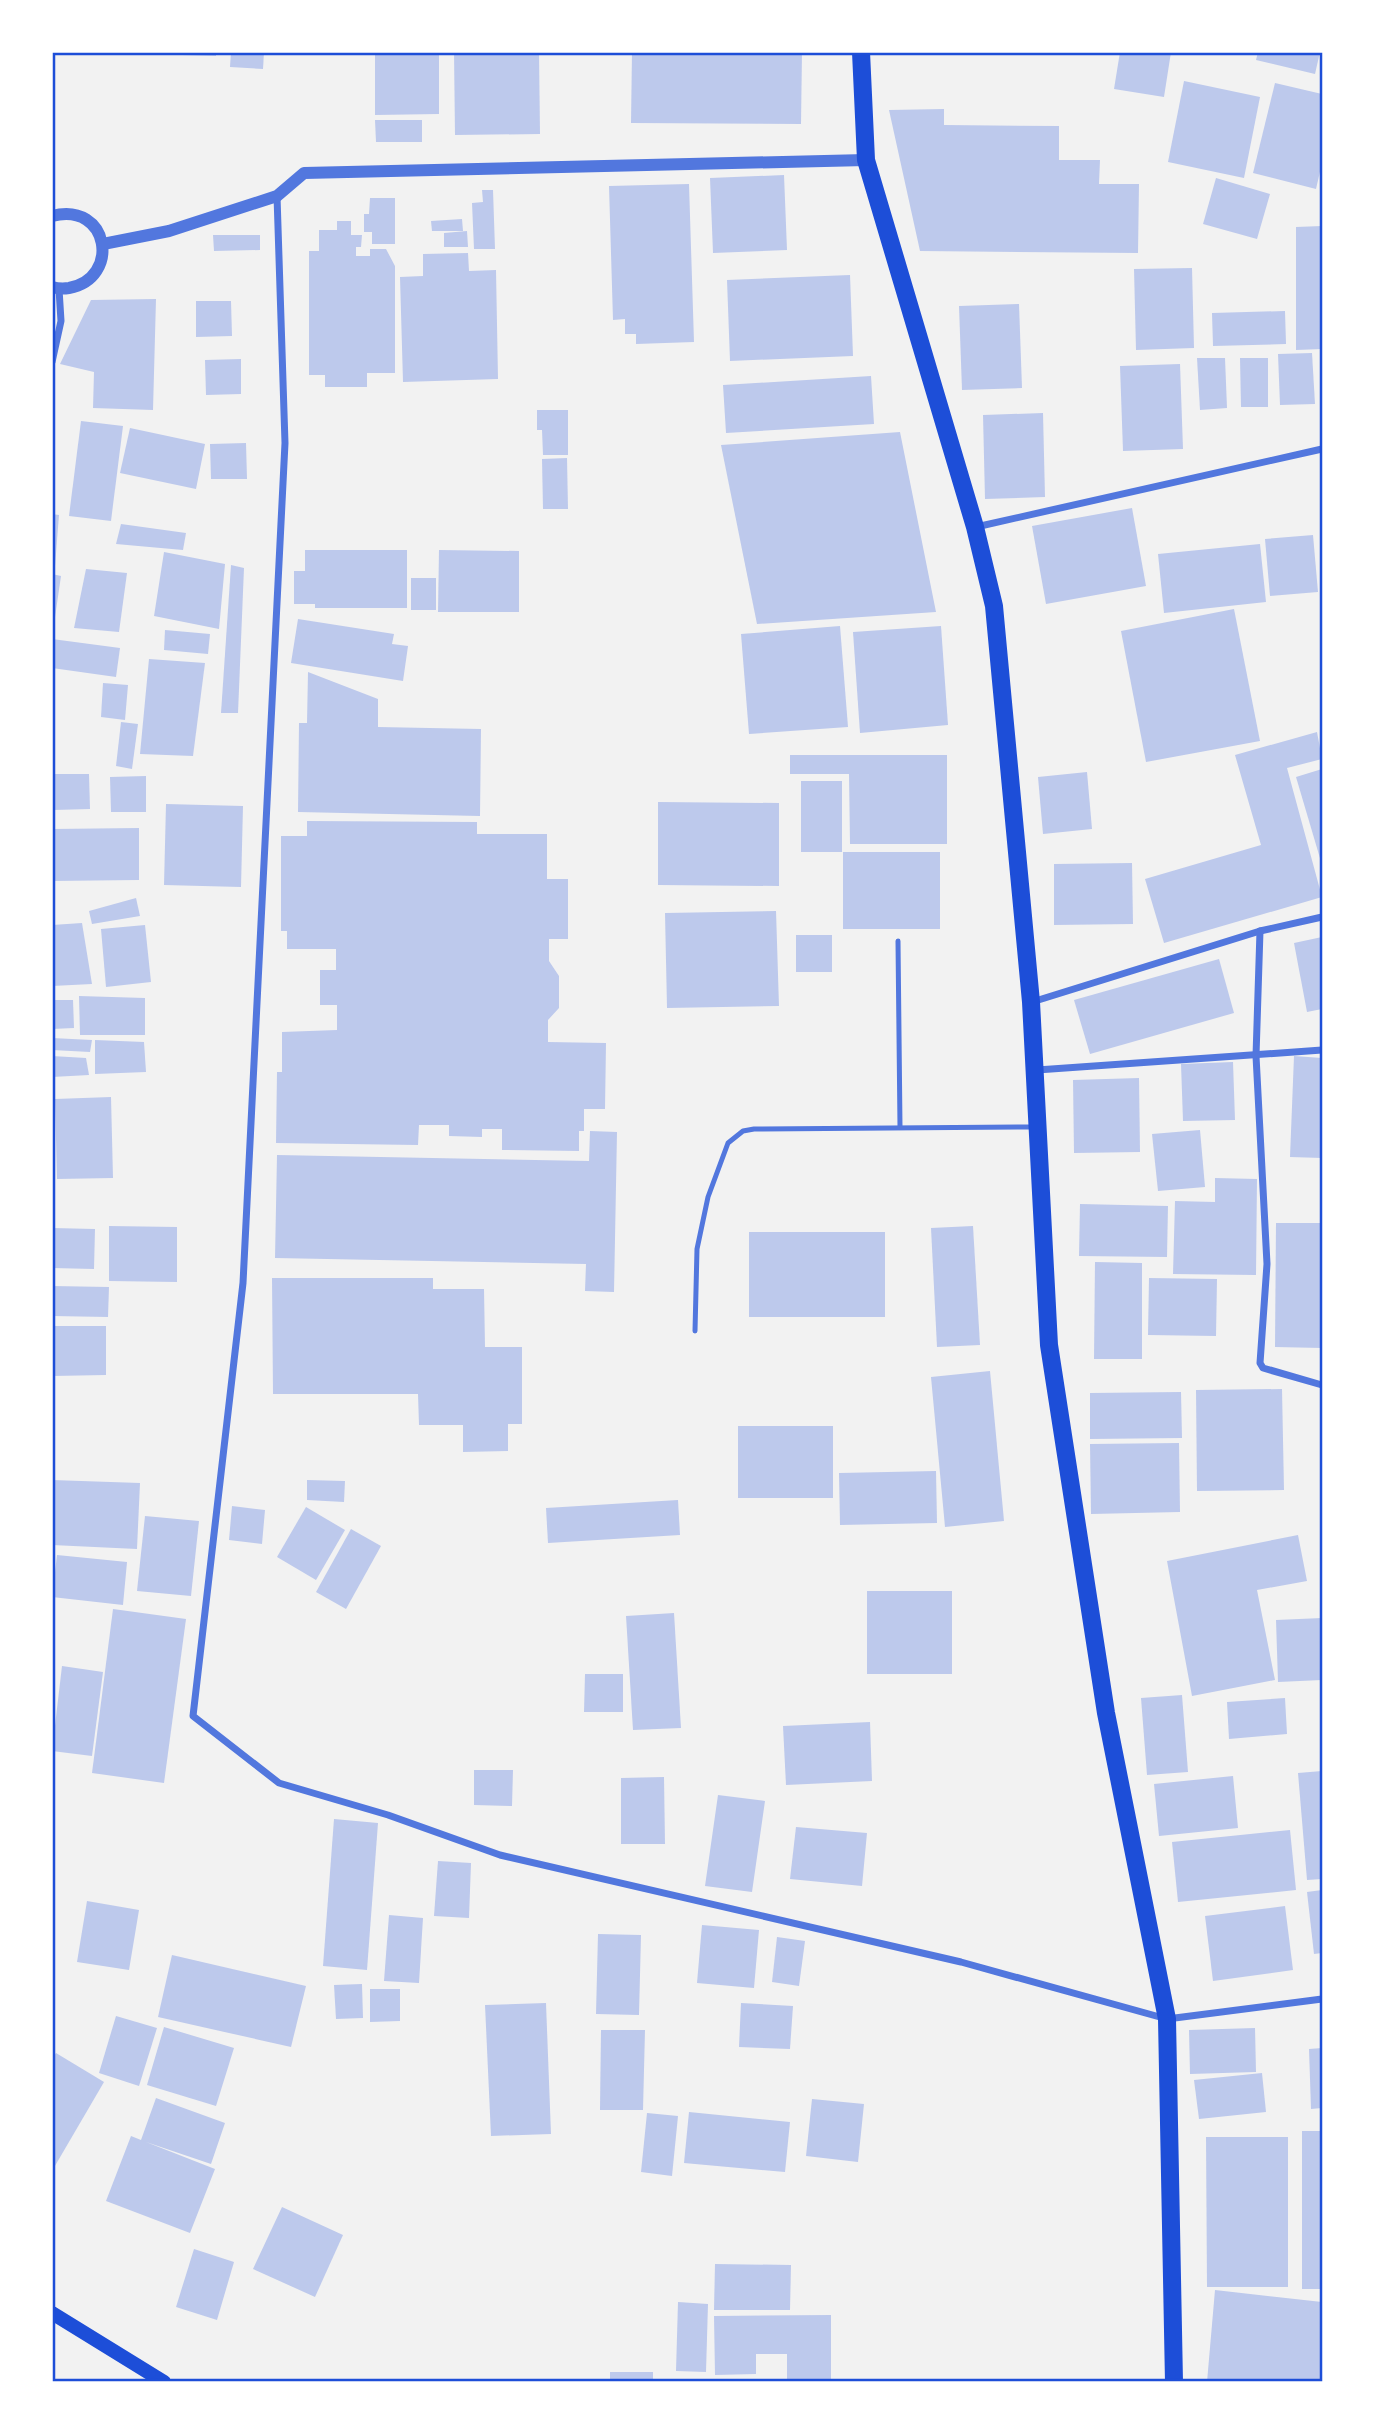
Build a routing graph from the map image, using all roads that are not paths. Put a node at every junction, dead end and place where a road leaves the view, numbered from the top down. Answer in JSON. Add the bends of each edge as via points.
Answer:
{"nodes":[{"id":1,"x":862,"y":52,"type":"edge"},
{"id":2,"x":866,"y":160,"type":"junction"},
{"id":3,"x":277,"y":197,"type":"junction"},
{"id":4,"x":52,"y":216,"type":"edge"},
{"id":5,"x":103,"y":244,"type":"junction"},
{"id":6,"x":55,"y":291,"type":"edge"},
{"id":7,"x":52,"y":362,"type":"edge"},
{"id":8,"x":1322,"y":449,"type":"edge"},
{"id":9,"x":975,"y":527,"type":"junction"},
{"id":10,"x":1322,"y":917,"type":"edge"},
{"id":11,"x":1260,"y":931,"type":"junction"},
{"id":12,"x":898,"y":941,"type":"dead end"},
{"id":13,"x":1031,"y":1002,"type":"junction"},
{"id":14,"x":1322,"y":1050,"type":"edge"},
{"id":15,"x":1256,"y":1056,"type":"junction"},
{"id":16,"x":1035,"y":1070,"type":"junction"},
{"id":17,"x":900,"y":1127,"type":"junction"},
{"id":18,"x":1036,"y":1127,"type":"junction"},
{"id":19,"x":695,"y":1331,"type":"dead end"},
{"id":20,"x":1322,"y":1385,"type":"edge"},
{"id":21,"x":1322,"y":1999,"type":"edge"},
{"id":22,"x":1167,"y":2019,"type":"junction"},
{"id":23,"x":52,"y":2313,"type":"edge"},
{"id":24,"x":164,"y":2382,"type":"edge"},
{"id":25,"x":1174,"y":2382,"type":"edge"}],
"edges":[{"from":1,"to":2,"type":"main road"},
{"from":2,"to":3,"type":"street","via":[[304,173]]},
{"from":2,"to":9,"type":"main road"},
{"from":3,"to":5,"type":"street","via":[[169,230]]},
{"from":3,"to":22,"type":"street","via":[[285,443],[243,1283],[193,1716],[279,1783],[500,1855],[961,1962]]},
{"from":4,"to":5,"type":"street","via":[[84,216]]},
{"from":5,"to":6,"type":"street","via":[[99,267],[78,286]]},
{"from":6,"to":7,"type":"street","via":[[61,321]]},
{"from":8,"to":9,"type":"street"},
{"from":9,"to":13,"type":"main road","via":[[993,606]]},
{"from":10,"to":11,"type":"street"},
{"from":11,"to":13,"type":"street"},
{"from":11,"to":15,"type":"street"},
{"from":12,"to":17,"type":"lane"},
{"from":13,"to":16,"type":"main road"},
{"from":14,"to":15,"type":"street"},
{"from":15,"to":16,"type":"street"},
{"from":15,"to":20,"type":"street","via":[[1267,1264],[1260,1363],[1263,1368]]},
{"from":16,"to":18,"type":"main road"},
{"from":17,"to":18,"type":"lane"},
{"from":17,"to":19,"type":"lane","via":[[754,1129],[728,1143],[708,1198],[697,1249]]},
{"from":18,"to":22,"type":"main road","via":[[1049,1345],[1106,1713]]},
{"from":21,"to":22,"type":"street"},
{"from":22,"to":25,"type":"main road"},
{"from":23,"to":24,"type":"main road"}]}
